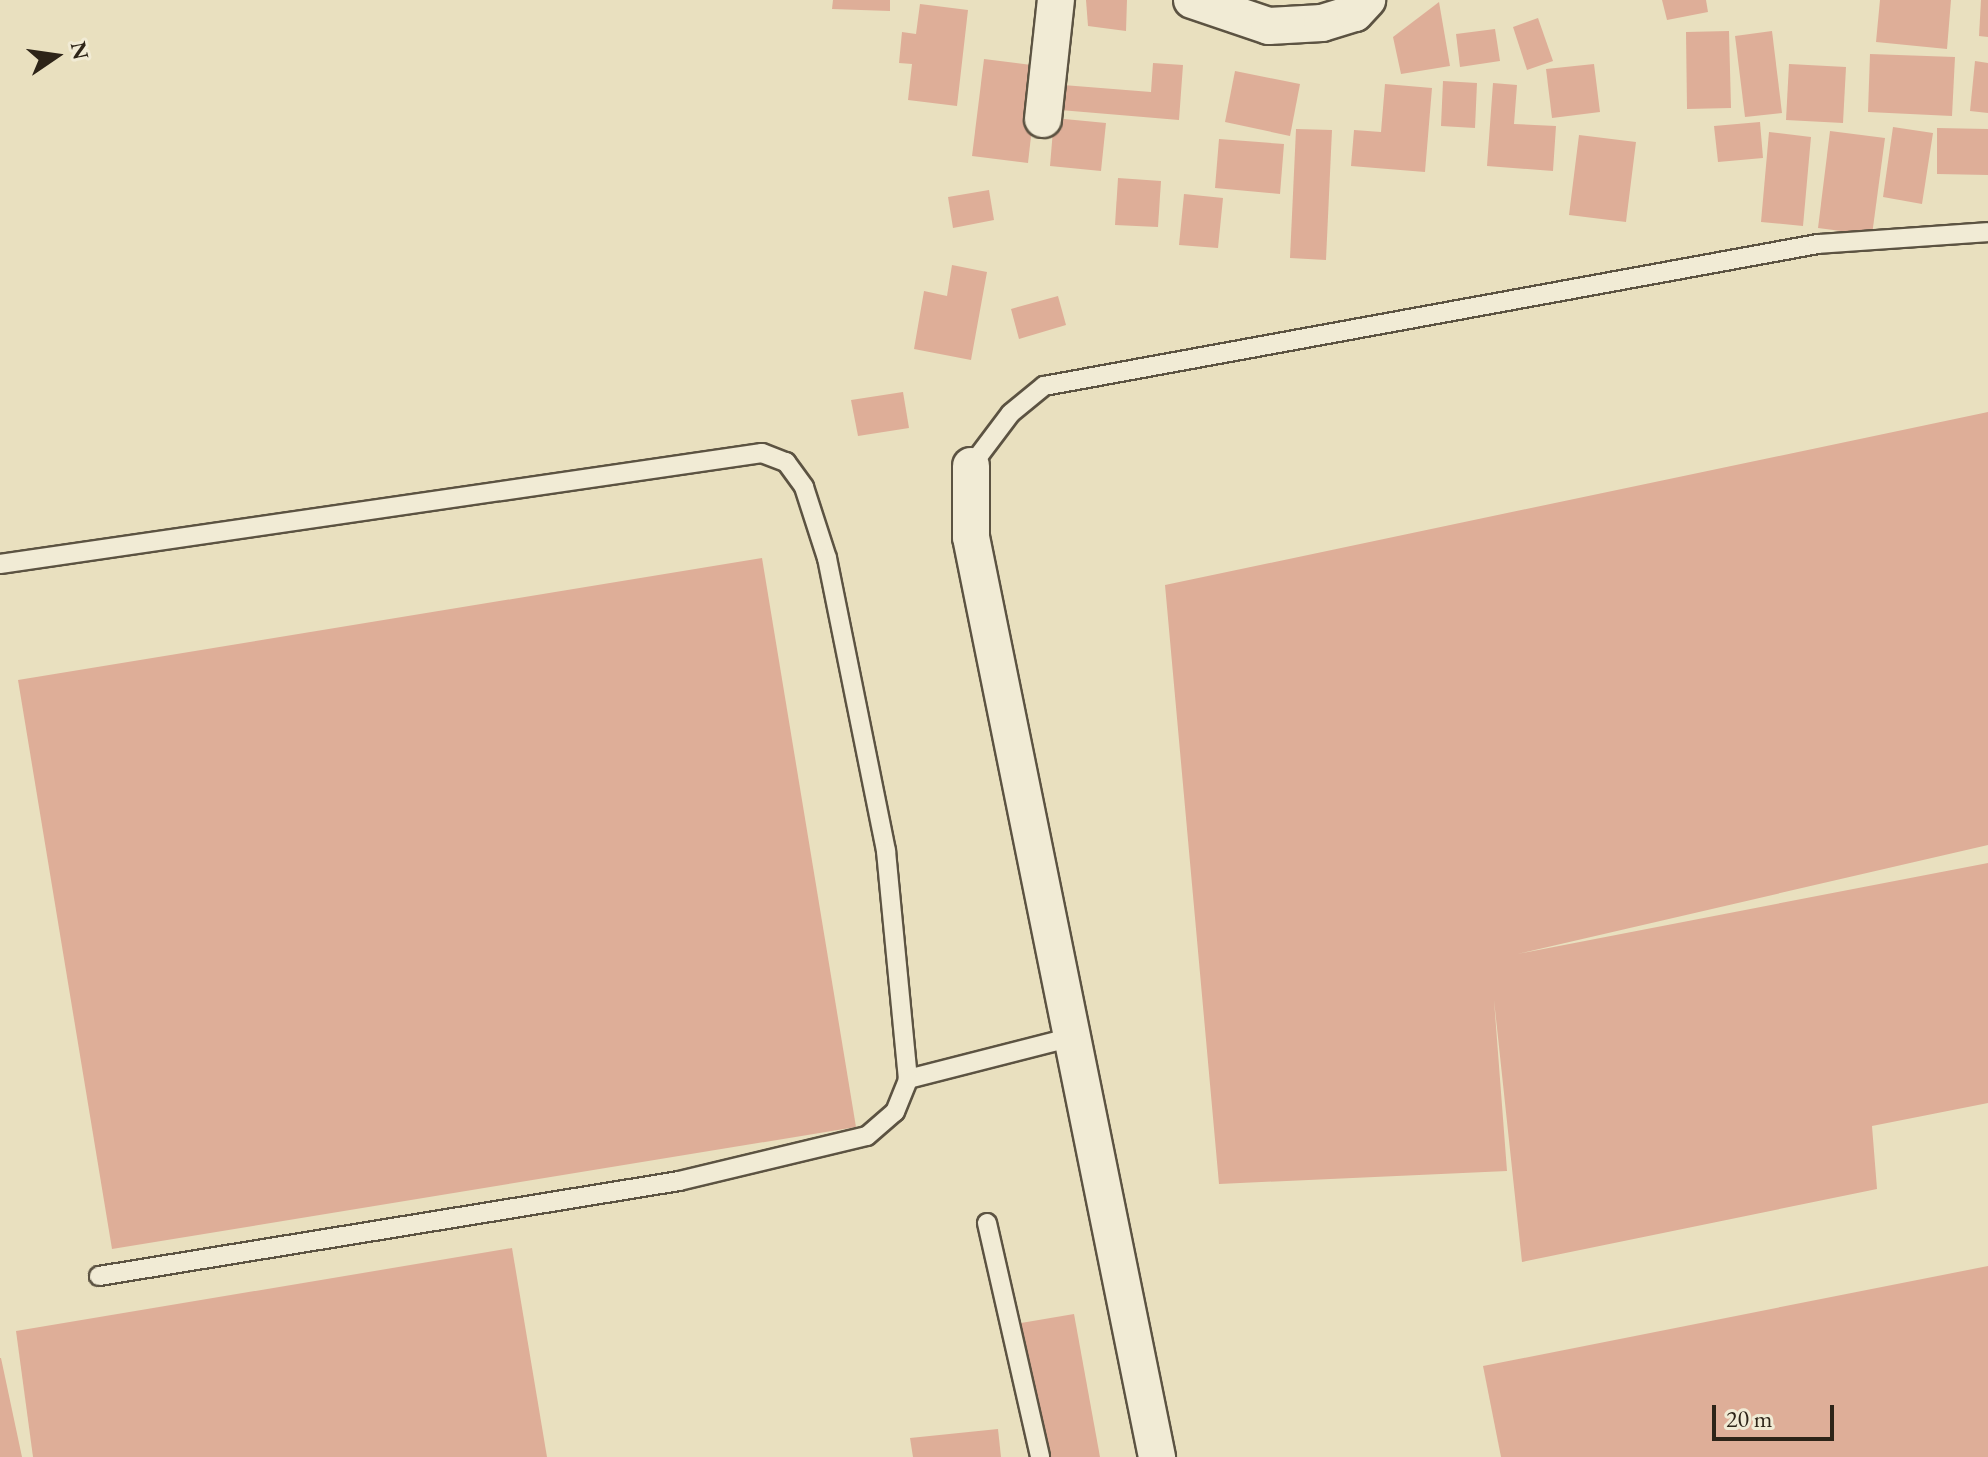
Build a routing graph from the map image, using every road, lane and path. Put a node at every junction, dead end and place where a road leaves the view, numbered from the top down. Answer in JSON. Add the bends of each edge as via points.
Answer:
{"nodes":[{"id":1,"x":1056,"y":0,"type":"edge"},
{"id":2,"x":1192,"y":0,"type":"edge"},
{"id":3,"x":1367,"y":0,"type":"edge"},
{"id":4,"x":1043,"y":119,"type":"dead end"},
{"id":5,"x":1988,"y":232,"type":"edge"},
{"id":6,"x":971,"y":466,"type":"joint"},
{"id":7,"x":0,"y":564,"type":"edge"},
{"id":8,"x":1073,"y":1037,"type":"junction"},
{"id":9,"x":908,"y":1079,"type":"junction"},
{"id":10,"x":987,"y":1223,"type":"dead end"},
{"id":11,"x":99,"y":1276,"type":"dead end"},
{"id":12,"x":1040,"y":1457,"type":"edge"},
{"id":13,"x":1157,"y":1457,"type":"edge"}],
"edges":[{"from":1,"to":4,"type":"street"},
{"from":2,"to":3,"type":"street","via":[[1269,26],[1322,23],[1355,13]]},
{"from":5,"to":6,"type":"lane","via":[[1818,244],[1044,386],[1011,413]]},
{"from":6,"to":8,"type":"street","via":[[971,537]]},
{"from":7,"to":9,"type":"lane","via":[[762,453],[786,462],[804,487],[827,558],[886,851]]},
{"from":8,"to":9,"type":"lane"},
{"from":8,"to":13,"type":"street"},
{"from":9,"to":11,"type":"lane","via":[[895,1112],[867,1136],[679,1181]]},
{"from":10,"to":12,"type":"lane"}]}
